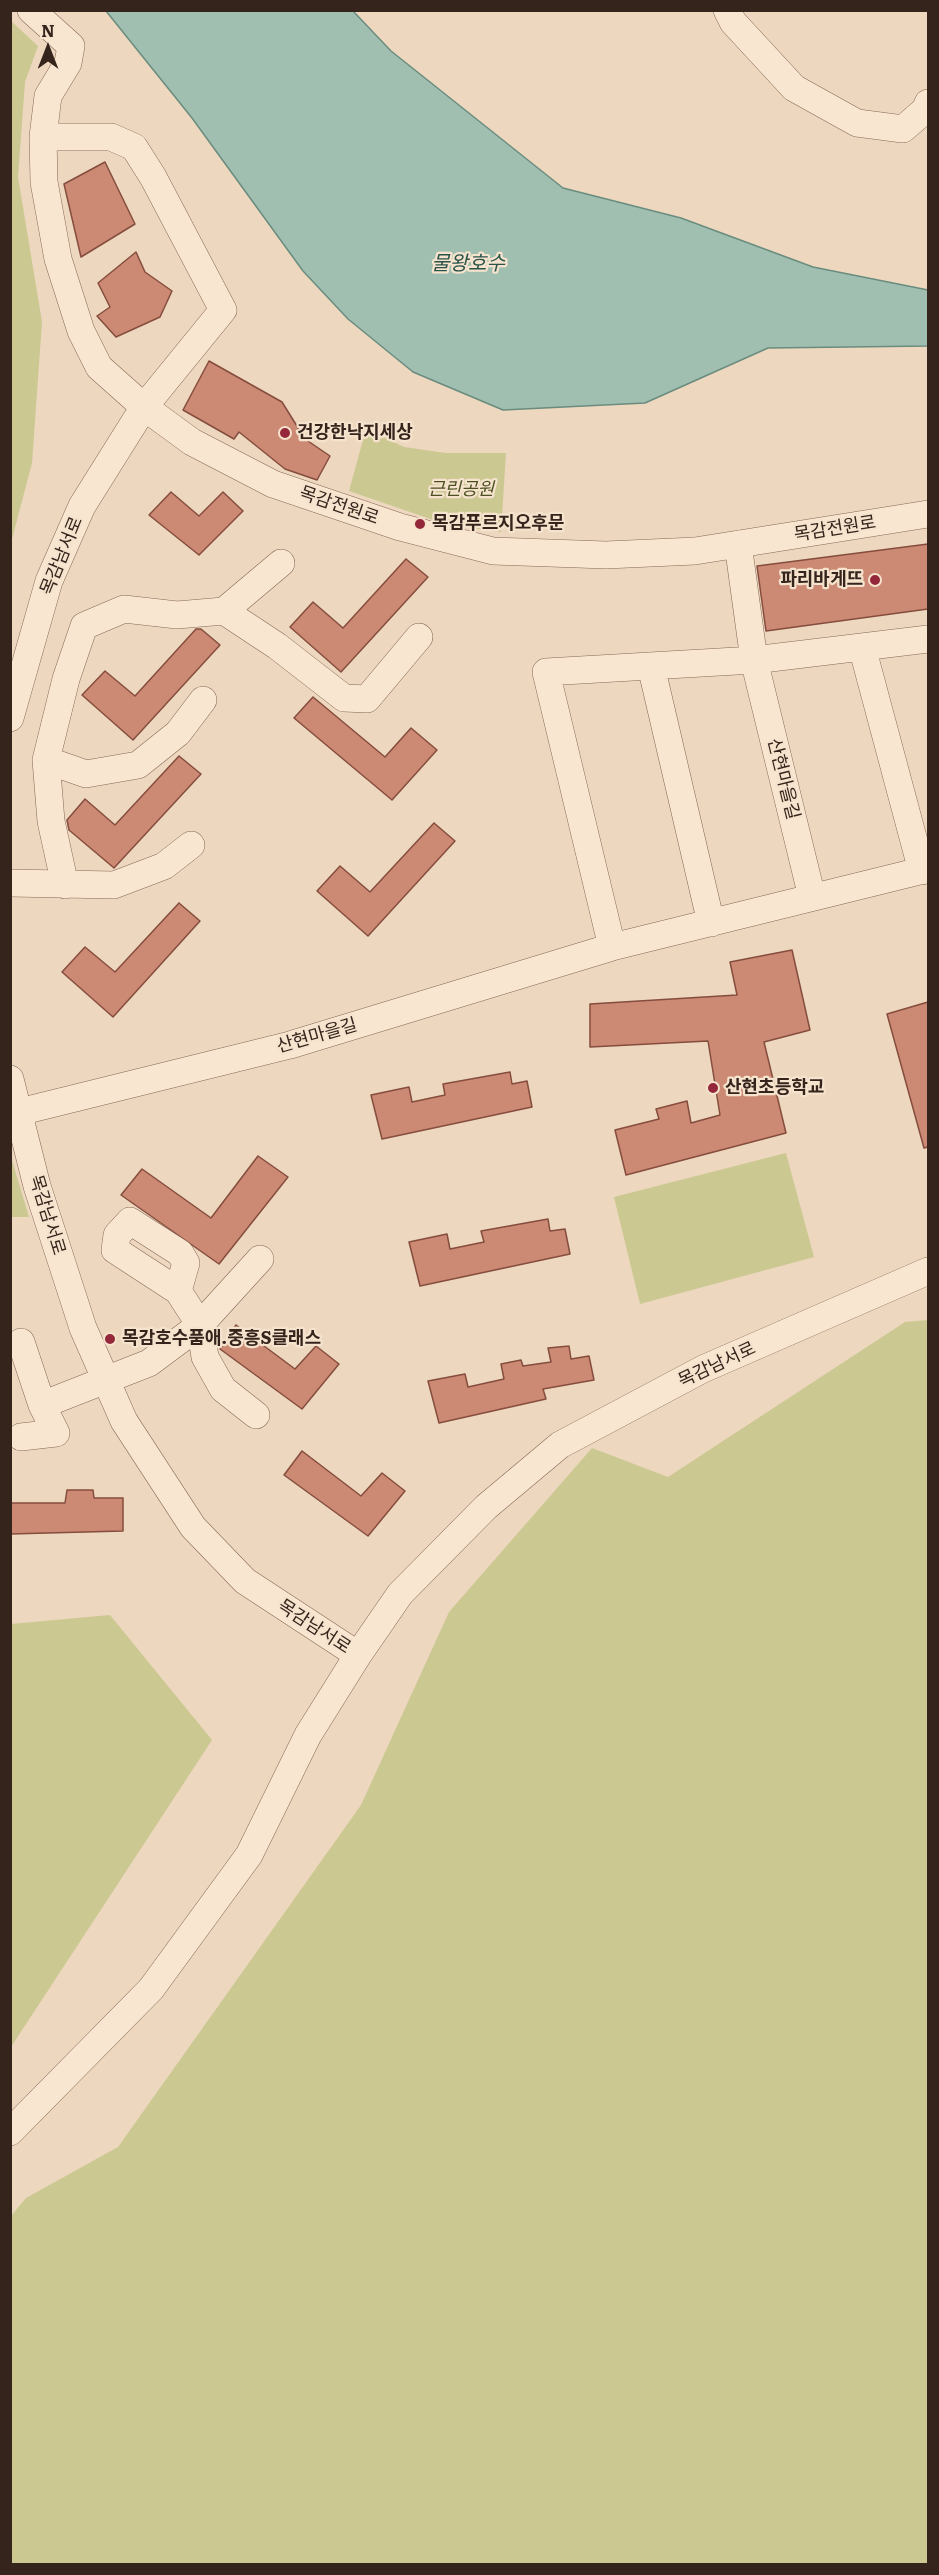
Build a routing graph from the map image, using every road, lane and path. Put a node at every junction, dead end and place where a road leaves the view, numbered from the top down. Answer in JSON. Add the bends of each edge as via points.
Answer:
{"nodes":[{"id":1,"x":31,"y":10,"type":"edge"},
{"id":2,"x":727,"y":10,"type":"edge"},
{"id":3,"x":928,"y":103,"type":"edge"},
{"id":4,"x":43,"y":137,"type":"junction"},
{"id":5,"x":144,"y":408,"type":"junction"},
{"id":6,"x":928,"y":514,"type":"edge"},
{"id":7,"x":738,"y":544,"type":"junction"},
{"id":8,"x":281,"y":563,"type":"dead end"},
{"id":9,"x":224,"y":611,"type":"junction"},
{"id":10,"x":419,"y":637,"type":"dead end"},
{"id":11,"x":928,"y":639,"type":"edge"},
{"id":12,"x":862,"y":647,"type":"junction"},
{"id":13,"x":754,"y":660,"type":"junction"},
{"id":14,"x":651,"y":666,"type":"junction"},
{"id":15,"x":203,"y":700,"type":"dead end"},
{"id":16,"x":10,"y":718,"type":"edge"},
{"id":17,"x":46,"y":760,"type":"junction"},
{"id":18,"x":191,"y":844,"type":"dead end"},
{"id":19,"x":925,"y":870,"type":"edge"},
{"id":20,"x":10,"y":883,"type":"edge"},
{"id":21,"x":65,"y":885,"type":"junction"},
{"id":22,"x":812,"y":897,"type":"junction"},
{"id":23,"x":711,"y":923,"type":"junction"},
{"id":24,"x":612,"y":947,"type":"junction"},
{"id":25,"x":10,"y":1079,"type":"edge"},
{"id":26,"x":19,"y":1112,"type":"junction"},
{"id":27,"x":260,"y":1259,"type":"dead end"},
{"id":28,"x":928,"y":1271,"type":"edge"},
{"id":29,"x":177,"y":1291,"type":"dead end"},
{"id":30,"x":200,"y":1325,"type":"junction"},
{"id":31,"x":21,"y":1342,"type":"dead end"},
{"id":32,"x":107,"y":1382,"type":"junction"},
{"id":33,"x":42,"y":1405,"type":"junction"},
{"id":34,"x":256,"y":1416,"type":"dead end"},
{"id":35,"x":21,"y":1437,"type":"dead end"},
{"id":36,"x":358,"y":1655,"type":"junction"},
{"id":37,"x":10,"y":2132,"type":"edge"}],
"edges":[{"from":1,"to":4,"type":"street","name":"목감전원로","via":[[71,46],[68,63],[48,96]]},
{"from":2,"to":3,"type":"street","via":[[733,22],[794,88],[857,123],[903,129]]},
{"from":4,"to":5,"type":"street","name":"목감전원로","via":[[44,182],[58,259],[81,331],[99,367]]},
{"from":4,"to":5,"type":"street","name":"목감남서로","via":[[111,137],[134,147],[223,310]]},
{"from":5,"to":7,"type":"street","name":"목감전원로","via":[[192,442],[273,484],[400,527],[493,551],[606,555],[695,551]]},
{"from":5,"to":16,"type":"street","name":"목감남서로","via":[[82,506],[49,581]]},
{"from":6,"to":7,"type":"street","name":"목감전원로"},
{"from":7,"to":13,"type":"street","name":"산현마을길"},
{"from":8,"to":9,"type":"street"},
{"from":9,"to":10,"type":"street","via":[[345,698],[367,699]]},
{"from":9,"to":17,"type":"street","via":[[177,615],[124,609],[84,627],[66,679]]},
{"from":11,"to":12,"type":"street"},
{"from":12,"to":13,"type":"street"},
{"from":12,"to":19,"type":"street","name":"산현마을길"},
{"from":13,"to":14,"type":"street"},
{"from":13,"to":22,"type":"street","name":"산현마을길"},
{"from":14,"to":23,"type":"street"},
{"from":14,"to":24,"type":"street","via":[[546,672]]},
{"from":15,"to":17,"type":"street","via":[[177,733],[138,765],[86,774]]},
{"from":17,"to":21,"type":"street","via":[[51,821]]},
{"from":18,"to":21,"type":"street","via":[[164,866],[114,885]]},
{"from":19,"to":22,"type":"street","name":"산현마을길"},
{"from":20,"to":21,"type":"street"},
{"from":22,"to":23,"type":"street","name":"산현마을길"},
{"from":23,"to":24,"type":"street","name":"산현마을길"},
{"from":24,"to":26,"type":"street","name":"산현마을길","via":[[290,1045]]},
{"from":25,"to":26,"type":"street","name":"목감남서로"},
{"from":26,"to":32,"type":"street","name":"목감남서로","via":[[37,1186],[83,1328]]},
{"from":27,"to":30,"type":"street"},
{"from":28,"to":36,"type":"street","name":"목감남서로","via":[[703,1370],[561,1445],[486,1508],[400,1594]]},
{"from":29,"to":30,"type":"street"},
{"from":30,"to":32,"type":"street","via":[[149,1364]]},
{"from":30,"to":34,"type":"street","via":[[205,1357],[222,1389]]},
{"from":31,"to":33,"type":"street"},
{"from":32,"to":33,"type":"street"},
{"from":32,"to":36,"type":"street","name":"목감남서로","via":[[124,1420],[193,1527],[245,1581]]},
{"from":33,"to":35,"type":"street","via":[[56,1433]]},
{"from":36,"to":37,"type":"street","via":[[308,1735],[249,1855],[151,1989]]}]}
